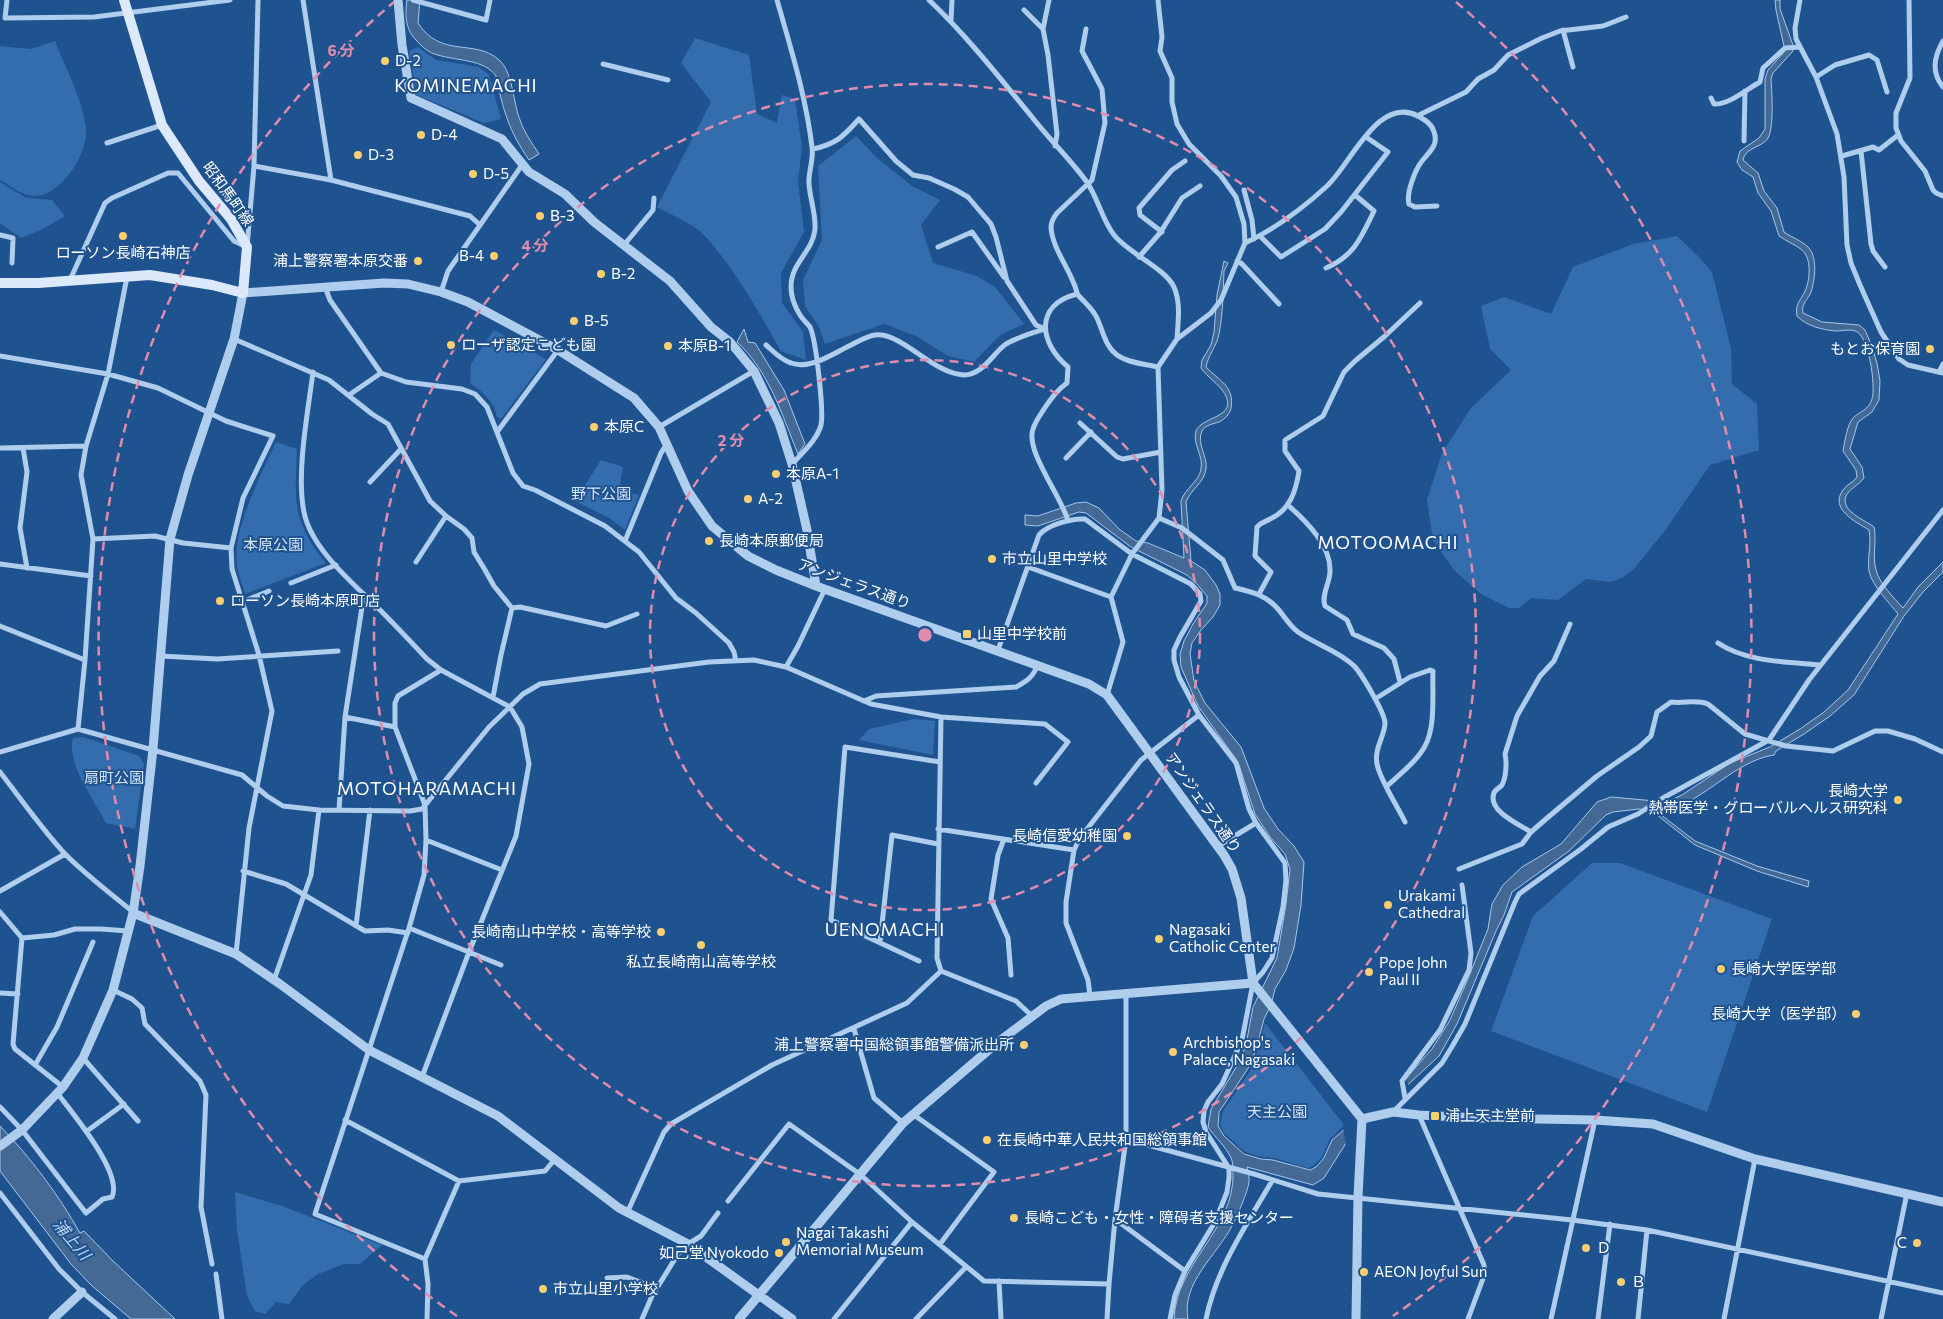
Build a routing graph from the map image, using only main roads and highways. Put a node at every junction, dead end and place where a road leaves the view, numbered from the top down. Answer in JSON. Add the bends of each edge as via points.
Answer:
{"nodes":[{"id":1,"x":124,"y":0,"type":"edge"},
{"id":2,"x":0,"y":283,"type":"edge"}],
"edges":[{"from":1,"to":2,"type":"main road","name":"昭和馬町線","via":[[162,125],[200,181],[232,219],[246,247],[244,293],[150,276]]}]}
